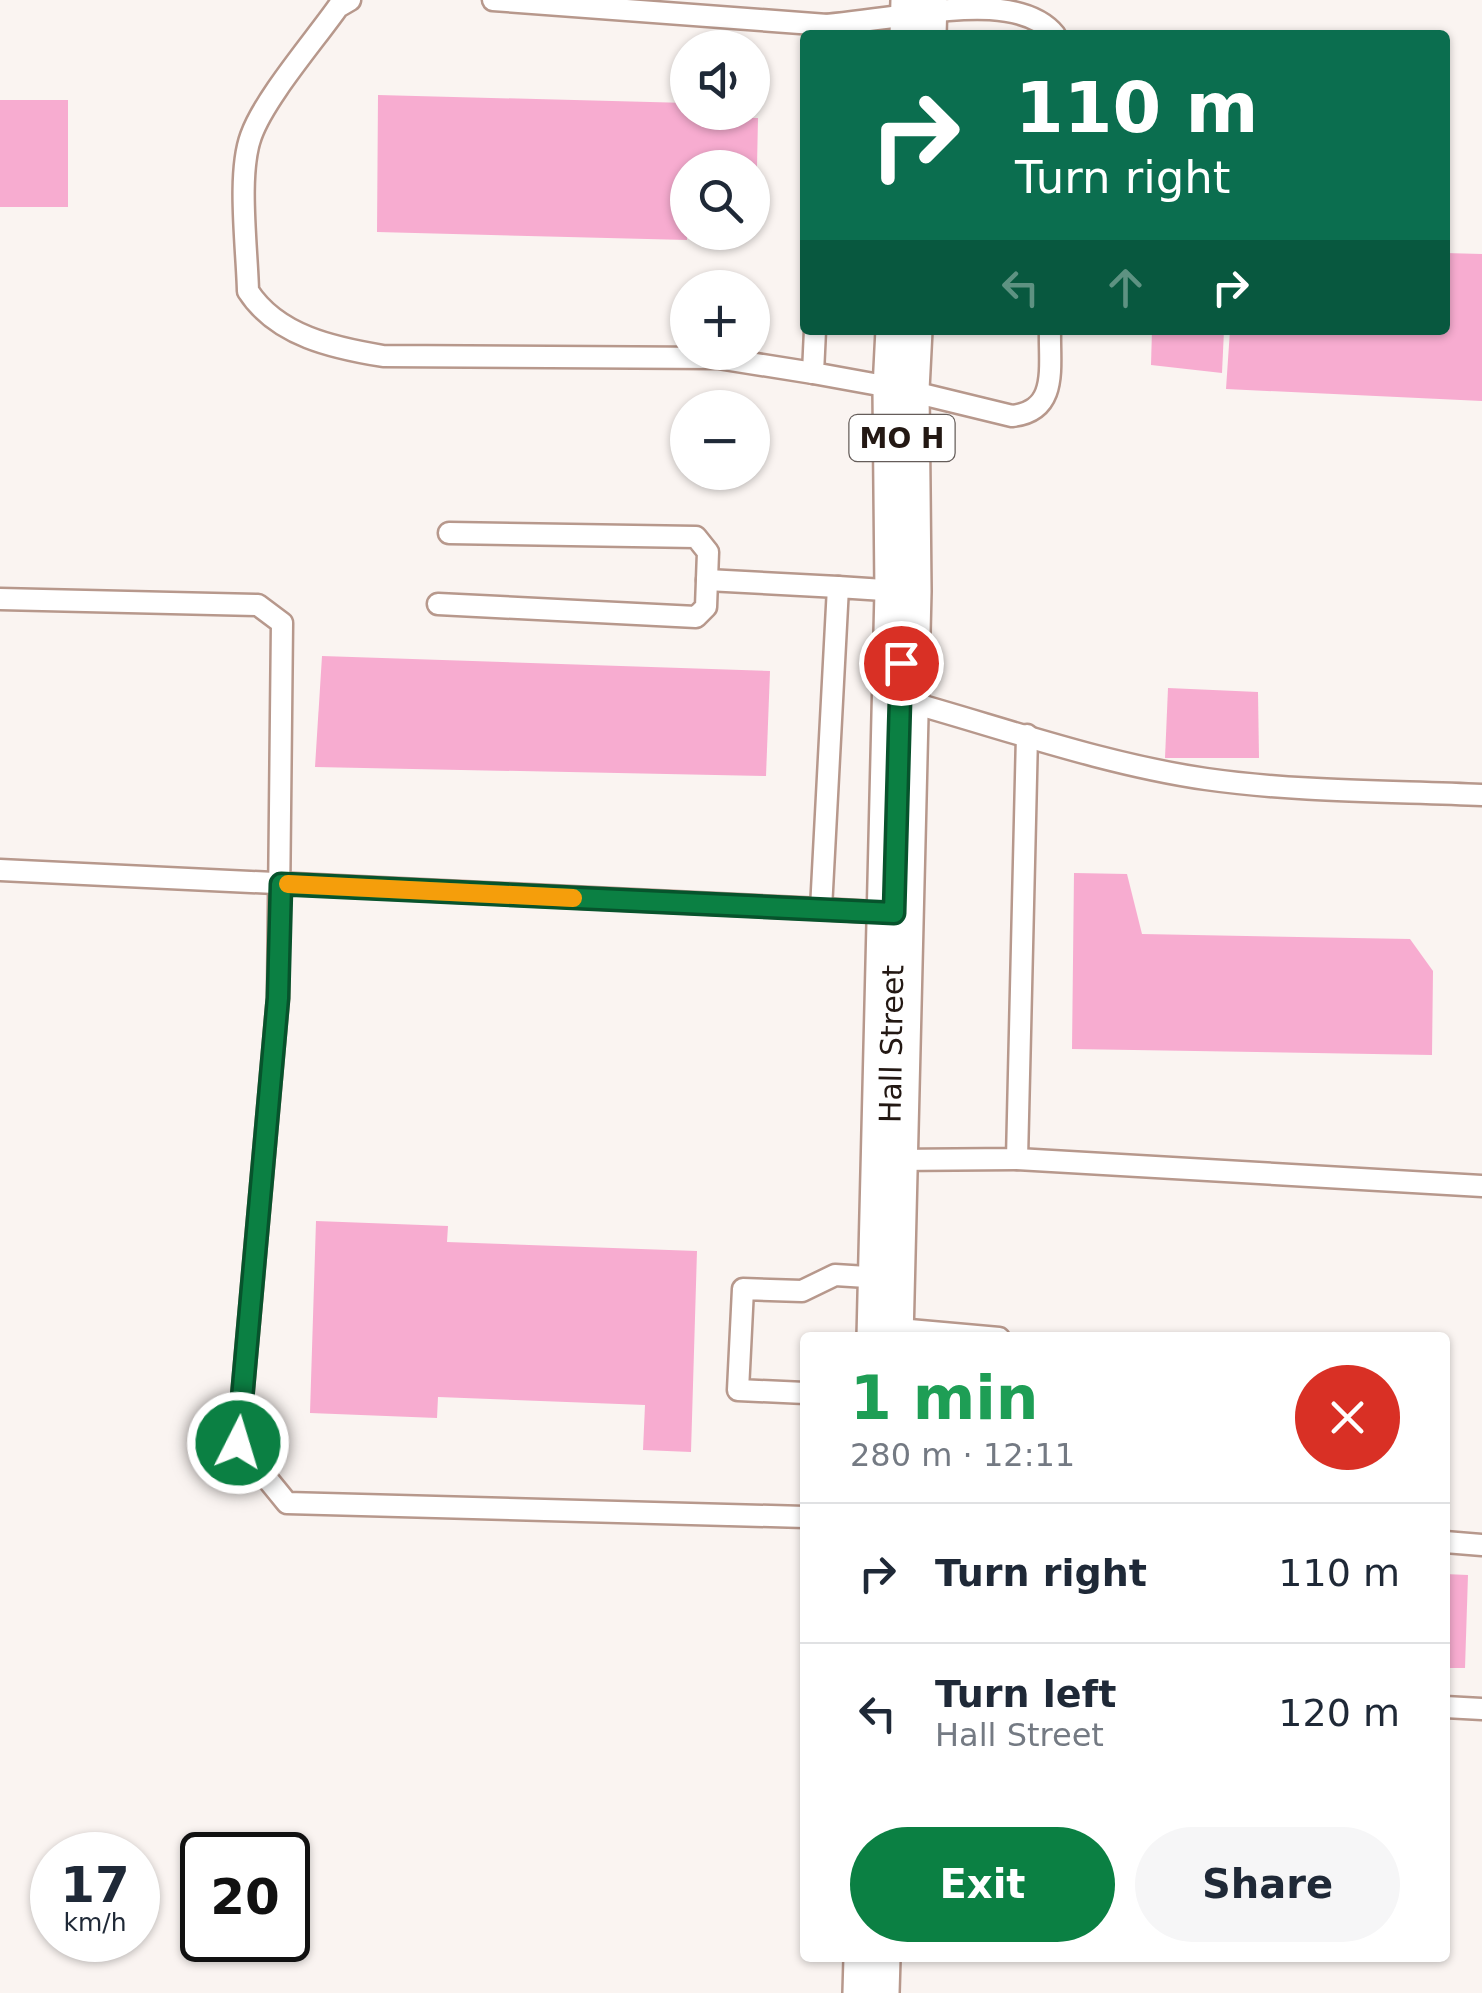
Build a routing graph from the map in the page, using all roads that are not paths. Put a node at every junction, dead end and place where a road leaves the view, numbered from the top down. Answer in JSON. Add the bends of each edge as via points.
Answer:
{"nodes":[{"id":1,"x":350,"y":0,"type":"edge"},
{"id":2,"x":493,"y":0,"type":"edge"},
{"id":3,"x":919,"y":16,"type":"edge"},
{"id":4,"x":827,"y":30,"type":"edge"},
{"id":5,"x":1052,"y":30,"type":"edge"},
{"id":6,"x":815,"y":335,"type":"edge"},
{"id":7,"x":904,"y":335,"type":"edge"},
{"id":8,"x":1050,"y":335,"type":"edge"},
{"id":9,"x":814,"y":374,"type":"junction"},
{"id":10,"x":901,"y":389,"type":"junction"},
{"id":11,"x":449,"y":533,"type":"dead end"},
{"id":12,"x":707,"y":580,"type":"junction"},
{"id":13,"x":838,"y":587,"type":"junction"},
{"id":14,"x":903,"y":591,"type":"junction"},
{"id":15,"x":0,"y":599,"type":"edge"},
{"id":16,"x":438,"y":604,"type":"dead end"},
{"id":17,"x":900,"y":700,"type":"junction"},
{"id":18,"x":1027,"y":735,"type":"junction"},
{"id":19,"x":1482,"y":795,"type":"edge"},
{"id":20,"x":0,"y":870,"type":"edge"},
{"id":21,"x":281,"y":884,"type":"junction"},
{"id":22,"x":821,"y":910,"type":"junction"},
{"id":23,"x":894,"y":913,"type":"junction"},
{"id":24,"x":1017,"y":1158,"type":"junction"},
{"id":25,"x":890,"y":1160,"type":"junction"},
{"id":26,"x":1482,"y":1186,"type":"edge"},
{"id":27,"x":885,"y":1315,"type":"edge"},
{"id":28,"x":969,"y":1332,"type":"edge"},
{"id":29,"x":800,"y":1393,"type":"edge"},
{"id":30,"x":800,"y":1517,"type":"edge"},
{"id":31,"x":1450,"y":1542,"type":"edge"},
{"id":32,"x":1482,"y":1545,"type":"edge"},
{"id":33,"x":1450,"y":1707,"type":"edge"},
{"id":34,"x":1482,"y":1709,"type":"edge"},
{"id":35,"x":872,"y":1962,"type":"edge"},
{"id":36,"x":871,"y":1993,"type":"edge"}],
"edges":[{"from":1,"to":9,"type":"lane","via":[[338,7],[249,139],[248,291],[257,305],[297,334],[383,356],[718,358]]},
{"from":2,"to":4,"type":"lane"},
{"from":3,"to":4,"type":"lane"},
{"from":3,"to":5,"type":"lane","via":[[975,4],[1014,9]]},
{"from":6,"to":9,"type":"lane"},
{"from":7,"to":10,"type":"main road","name":"Hall Street","number":"MO H"},
{"from":8,"to":10,"type":"lane","via":[[1049,387],[1030,414],[1012,416]]},
{"from":9,"to":10,"type":"lane"},
{"from":10,"to":14,"type":"main road","name":"Hall Street","number":"MO H"},
{"from":11,"to":12,"type":"lane","via":[[696,537],[708,552]]},
{"from":12,"to":13,"type":"lane"},
{"from":12,"to":16,"type":"lane","via":[[706,607],[696,616]]},
{"from":13,"to":14,"type":"lane"},
{"from":13,"to":22,"type":"lane"},
{"from":14,"to":17,"type":"main road","name":"Hall Street","number":"MO H"},
{"from":15,"to":21,"type":"lane","via":[[258,604],[282,623]]},
{"from":17,"to":18,"type":"lane"},
{"from":17,"to":23,"type":"main road","name":"Hall Street","number":"MO H"},
{"from":18,"to":19,"type":"lane","via":[[1206,778]]},
{"from":18,"to":24,"type":"lane"},
{"from":20,"to":21,"type":"lane"},
{"from":21,"to":22,"type":"lane"},
{"from":21,"to":30,"type":"lane","via":[[278,998],[238,1443],[250,1458],[288,1502]]},
{"from":22,"to":23,"type":"lane"},
{"from":23,"to":25,"type":"main road","name":"Hall Street","number":"MO H"},
{"from":24,"to":25,"type":"lane"},
{"from":24,"to":26,"type":"lane"},
{"from":25,"to":27,"type":"main road","name":"Hall Street","number":"MO H"},
{"from":27,"to":28,"type":"lane"},
{"from":27,"to":29,"type":"lane","via":[[835,1275],[802,1291],[743,1289],[738,1390]]},
{"from":31,"to":32,"type":"lane"},
{"from":33,"to":34,"type":"lane"},
{"from":35,"to":36,"type":"main road"}]}
